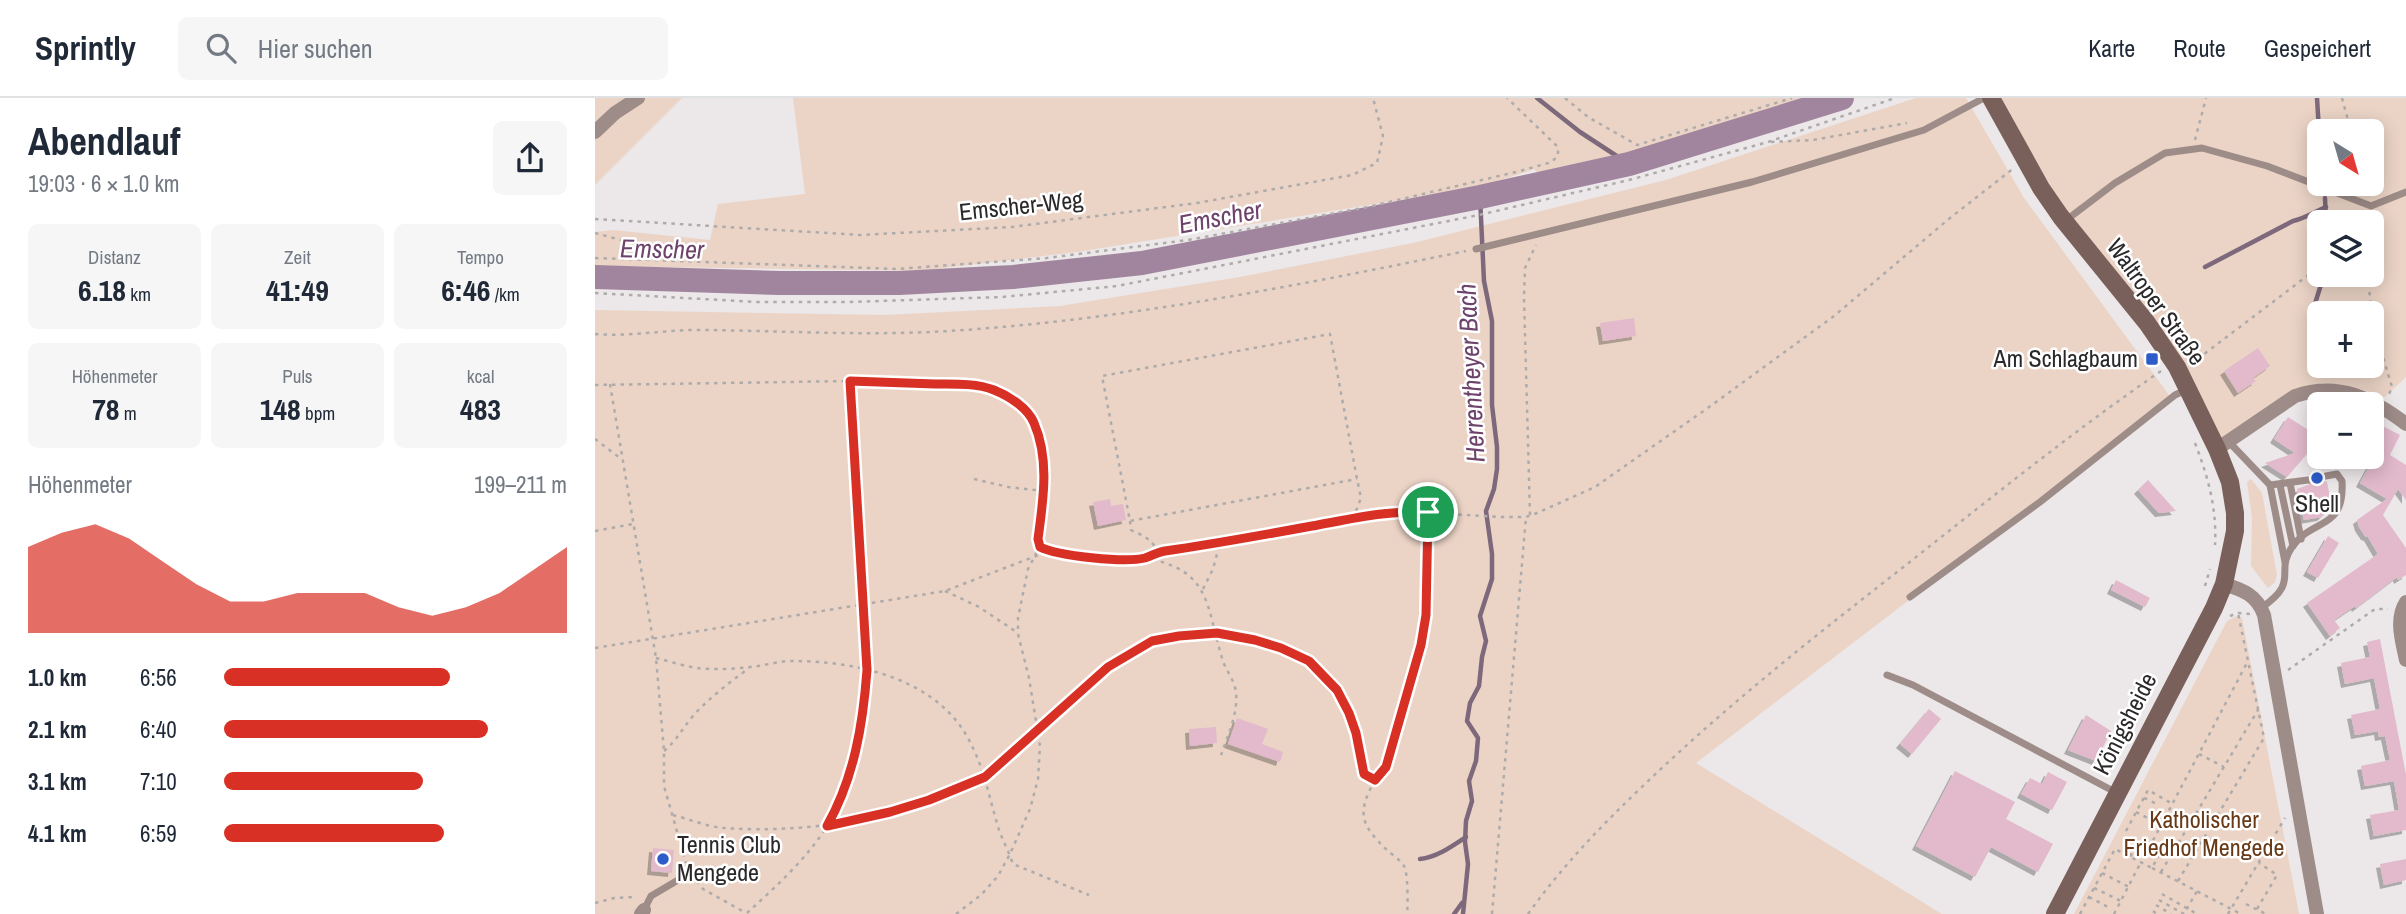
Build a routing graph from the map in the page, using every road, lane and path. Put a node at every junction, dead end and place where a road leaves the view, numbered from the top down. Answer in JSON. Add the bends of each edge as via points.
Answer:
{"nodes":[{"id":1,"x":638,"y":98,"type":"edge"},
{"id":2,"x":1373,"y":98,"type":"edge"},
{"id":3,"x":1507,"y":98,"type":"edge"},
{"id":4,"x":1565,"y":98,"type":"edge"},
{"id":5,"x":1792,"y":98,"type":"edge"},
{"id":6,"x":1895,"y":98,"type":"edge"},
{"id":7,"x":1984,"y":98,"type":"edge"},
{"id":8,"x":1991,"y":98,"type":"edge"},
{"id":9,"x":2206,"y":98,"type":"edge"},
{"id":10,"x":2342,"y":98,"type":"edge"},
{"id":11,"x":2348,"y":119,"type":"edge"},
{"id":12,"x":1914,"y":122,"type":"dead end"},
{"id":13,"x":595,"y":132,"type":"edge"},
{"id":14,"x":1768,"y":142,"type":"junction"},
{"id":15,"x":2193,"y":150,"type":"junction"},
{"id":16,"x":2013,"y":169,"type":"dead end"},
{"id":17,"x":2406,"y":192,"type":"edge"},
{"id":18,"x":595,"y":219,"type":"edge"},
{"id":19,"x":2064,"y":221,"type":"junction"},
{"id":20,"x":1548,"y":231,"type":"junction"},
{"id":21,"x":595,"y":233,"type":"edge"},
{"id":22,"x":1476,"y":249,"type":"joint"},
{"id":23,"x":595,"y":258,"type":"edge"},
{"id":24,"x":685,"y":262,"type":"junction"},
{"id":25,"x":2307,"y":276,"type":"edge"},
{"id":26,"x":2369,"y":287,"type":"edge"},
{"id":27,"x":595,"y":293,"type":"edge"},
{"id":28,"x":595,"y":334,"type":"edge"},
{"id":29,"x":2190,"y":365,"type":"dead end"},
{"id":30,"x":2161,"y":372,"type":"dead end"},
{"id":31,"x":850,"y":381,"type":"junction"},
{"id":32,"x":610,"y":384,"type":"junction"},
{"id":33,"x":595,"y":385,"type":"edge"},
{"id":34,"x":2189,"y":388,"type":"junction"},
{"id":35,"x":2307,"y":392,"type":"edge"},
{"id":36,"x":2307,"y":392,"type":"edge"},
{"id":37,"x":2340,"y":392,"type":"edge"},
{"id":38,"x":2384,"y":407,"type":"joint"},
{"id":39,"x":2406,"y":424,"type":"edge"},
{"id":40,"x":595,"y":439,"type":"edge"},
{"id":41,"x":2194,"y":439,"type":"dead end"},
{"id":42,"x":2223,"y":445,"type":"junction"},
{"id":43,"x":622,"y":459,"type":"junction"},
{"id":44,"x":2326,"y":476,"type":"dead end"},
{"id":45,"x":974,"y":479,"type":"dead end"},
{"id":46,"x":1357,"y":480,"type":"junction"},
{"id":47,"x":2308,"y":480,"type":"dead end"},
{"id":48,"x":2290,"y":483,"type":"junction"},
{"id":49,"x":2270,"y":485,"type":"junction"},
{"id":50,"x":2280,"y":485,"type":"junction"},
{"id":51,"x":1044,"y":491,"type":"junction"},
{"id":52,"x":1428,"y":512,"type":"junction"},
{"id":53,"x":1528,"y":516,"type":"junction"},
{"id":54,"x":1353,"y":519,"type":"junction"},
{"id":55,"x":1130,"y":522,"type":"junction"},
{"id":56,"x":633,"y":524,"type":"junction"},
{"id":57,"x":595,"y":531,"type":"edge"},
{"id":58,"x":2301,"y":539,"type":"junction"},
{"id":59,"x":1220,"y":543,"type":"junction"},
{"id":60,"x":2293,"y":546,"type":"junction"},
{"id":61,"x":1040,"y":547,"type":"junction"},
{"id":62,"x":1049,"y":551,"type":"junction"},
{"id":63,"x":1157,"y":552,"type":"junction"},
{"id":64,"x":2223,"y":553,"type":"junction"},
{"id":65,"x":1035,"y":555,"type":"junction"},
{"id":66,"x":1144,"y":558,"type":"junction"},
{"id":67,"x":1023,"y":562,"type":"junction"},
{"id":68,"x":2210,"y":567,"type":"dead end"},
{"id":69,"x":2287,"y":567,"type":"junction"},
{"id":70,"x":1028,"y":569,"type":"junction"},
{"id":71,"x":2224,"y":584,"type":"junction"},
{"id":72,"x":1202,"y":590,"type":"junction"},
{"id":73,"x":945,"y":591,"type":"junction"},
{"id":74,"x":2203,"y":593,"type":"dead end"},
{"id":75,"x":1910,"y":597,"type":"dead end"},
{"id":76,"x":863,"y":603,"type":"junction"},
{"id":77,"x":2404,"y":606,"type":"edge"},
{"id":78,"x":2262,"y":611,"type":"junction"},
{"id":79,"x":2238,"y":613,"type":"junction"},
{"id":80,"x":2229,"y":616,"type":"dead end"},
{"id":81,"x":1217,"y":633,"type":"junction"},
{"id":82,"x":1019,"y":634,"type":"junction"},
{"id":83,"x":652,"y":638,"type":"junction"},
{"id":84,"x":595,"y":648,"type":"edge"},
{"id":85,"x":656,"y":658,"type":"junction"},
{"id":86,"x":2406,"y":660,"type":"edge"},
{"id":87,"x":2248,"y":661,"type":"junction"},
{"id":88,"x":750,"y":667,"type":"junction"},
{"id":89,"x":867,"y":670,"type":"junction"},
{"id":90,"x":1887,"y":676,"type":"dead end"},
{"id":91,"x":2274,"y":680,"type":"junction"},
{"id":92,"x":2258,"y":709,"type":"junction"},
{"id":93,"x":1037,"y":733,"type":"junction"},
{"id":94,"x":664,"y":751,"type":"junction"},
{"id":95,"x":2199,"y":754,"type":"junction"},
{"id":96,"x":1221,"y":755,"type":"dead end"},
{"id":97,"x":2225,"y":768,"type":"junction"},
{"id":98,"x":985,"y":777,"type":"junction"},
{"id":99,"x":1375,"y":780,"type":"junction"},
{"id":100,"x":2117,"y":793,"type":"junction"},
{"id":101,"x":2144,"y":798,"type":"junction"},
{"id":102,"x":2172,"y":804,"type":"junction"},
{"id":103,"x":2159,"y":805,"type":"dead end"},
{"id":104,"x":2136,"y":812,"type":"junction"},
{"id":105,"x":673,"y":815,"type":"junction"},
{"id":106,"x":2285,"y":818,"type":"dead end"},
{"id":107,"x":2161,"y":825,"type":"junction"},
{"id":108,"x":827,"y":826,"type":"junction"},
{"id":109,"x":2126,"y":831,"type":"dead end"},
{"id":110,"x":2149,"y":848,"type":"junction"},
{"id":111,"x":2160,"y":853,"type":"junction"},
{"id":112,"x":1010,"y":854,"type":"junction"},
{"id":113,"x":2130,"y":857,"type":"junction"},
{"id":114,"x":2170,"y":859,"type":"junction"},
{"id":115,"x":2141,"y":862,"type":"junction"},
{"id":116,"x":2259,"y":863,"type":"junction"},
{"id":117,"x":2152,"y":868,"type":"junction"},
{"id":118,"x":690,"y":873,"type":"junction"},
{"id":119,"x":2102,"y":873,"type":"junction"},
{"id":120,"x":2161,"y":873,"type":"junction"},
{"id":121,"x":2178,"y":881,"type":"junction"},
{"id":122,"x":2129,"y":887,"type":"junction"},
{"id":123,"x":2094,"y":888,"type":"junction"},
{"id":124,"x":2197,"y":891,"type":"junction"},
{"id":125,"x":2162,"y":894,"type":"dead end"},
{"id":126,"x":1089,"y":895,"type":"dead end"},
{"id":127,"x":2089,"y":897,"type":"junction"},
{"id":128,"x":2159,"y":900,"type":"dead end"},
{"id":129,"x":2121,"y":901,"type":"junction"},
{"id":130,"x":595,"y":903,"type":"edge"},
{"id":131,"x":2246,"y":904,"type":"dead end"},
{"id":132,"x":2156,"y":905,"type":"dead end"},
{"id":133,"x":645,"y":907,"type":"edge"},
{"id":134,"x":2108,"y":907,"type":"dead end"},
{"id":135,"x":2187,"y":908,"type":"junction"},
{"id":136,"x":2257,"y":909,"type":"junction"},
{"id":137,"x":2231,"y":910,"type":"junction"},
{"id":138,"x":2153,"y":911,"type":"dead end"},
{"id":139,"x":2116,"y":913,"type":"edge"},
{"id":140,"x":748,"y":914,"type":"edge"},
{"id":141,"x":956,"y":914,"type":"edge"},
{"id":142,"x":1407,"y":914,"type":"edge"},
{"id":143,"x":1492,"y":914,"type":"edge"},
{"id":144,"x":1528,"y":914,"type":"edge"},
{"id":145,"x":2055,"y":914,"type":"edge"},
{"id":146,"x":2081,"y":914,"type":"edge"},
{"id":147,"x":2157,"y":914,"type":"edge"},
{"id":148,"x":2171,"y":914,"type":"edge"},
{"id":149,"x":2197,"y":914,"type":"edge"},
{"id":150,"x":2228,"y":914,"type":"edge"},
{"id":151,"x":2241,"y":914,"type":"edge"},
{"id":152,"x":2266,"y":914,"type":"edge"},
{"id":153,"x":2317,"y":914,"type":"edge"}],
"edges":[{"from":1,"to":13,"type":"street"},
{"from":2,"to":18,"type":"path","name":"Emscher-Weg","via":[[1383,136],[1377,163],[1352,175],[1196,203],[1012,228],[860,235]]},
{"from":3,"to":24,"type":"path","via":[[1558,147],[1552,162],[1368,207],[1188,240],[1020,260],[897,268]]},
{"from":4,"to":5,"type":"path","via":[[1637,145]]},
{"from":6,"to":14,"type":"path"},
{"from":7,"to":20,"type":"lane","via":[[1924,130],[1752,182]]},
{"from":8,"to":19,"type":"main road","name":"Waltroper Straße"},
{"from":9,"to":15,"type":"path"},
{"from":10,"to":11,"type":"path"},
{"from":12,"to":14,"type":"path","via":[[1813,140]]},
{"from":14,"to":27,"type":"path","via":[[1489,213],[1117,286],[1015,296],[849,302]]},
{"from":15,"to":17,"type":"lane","via":[[2202,148],[2267,166],[2371,206]]},
{"from":15,"to":19,"type":"lane","via":[[2165,153]]},
{"from":16,"to":53,"type":"path","via":[[1834,316],[1664,440],[1595,487]]},
{"from":19,"to":34,"type":"main road","name":"Waltroper Straße","via":[[2147,323]]},
{"from":20,"to":22,"type":"lane"},
{"from":20,"to":53,"type":"path","via":[[1525,268]]},
{"from":21,"to":24,"type":"path"},
{"from":22,"to":28,"type":"path","via":[[1177,306],[1008,326],[946,331]]},
{"from":23,"to":24,"type":"path"},
{"from":25,"to":29,"type":"path"},
{"from":26,"to":38,"type":"path","via":[[2372,321],[2392,387]]},
{"from":30,"to":144,"type":"path","via":[[2054,449],[1777,666],[1693,738],[1588,839]]},
{"from":31,"to":32,"type":"path"},
{"from":31,"to":51,"type":"path","via":[[970,385],[993,390],[1025,408],[1034,421],[1044,465]]},
{"from":31,"to":76,"type":"path"},
{"from":32,"to":33,"type":"path"},
{"from":32,"to":43,"type":"path"},
{"from":34,"to":42,"type":"main road","name":"Waltroper Straße"},
{"from":34,"to":75,"type":"lane"},
{"from":35,"to":37,"type":"street"},
{"from":36,"to":42,"type":"street"},
{"from":38,"to":39,"type":"street"},
{"from":40,"to":43,"type":"path"},
{"from":41,"to":64,"type":"path","via":[[2210,481]]},
{"from":42,"to":49,"type":"lane"},
{"from":42,"to":64,"type":"main road","name":"Waltroper Straße","via":[[2235,513]]},
{"from":43,"to":56,"type":"path"},
{"from":44,"to":58,"type":"lane","via":[[2337,474],[2342,481],[2341,504],[2331,519]]},
{"from":45,"to":51,"type":"path"},
{"from":46,"to":54,"type":"path","via":[[1361,498]]},
{"from":46,"to":55,"type":"path"},
{"from":46,"to":55,"type":"path","via":[[1330,334],[1102,376]]},
{"from":47,"to":48,"type":"lane"},
{"from":48,"to":50,"type":"lane"},
{"from":48,"to":58,"type":"lane"},
{"from":49,"to":50,"type":"lane"},
{"from":49,"to":69,"type":"lane"},
{"from":50,"to":60,"type":"lane"},
{"from":51,"to":61,"type":"path"},
{"from":52,"to":53,"type":"path"},
{"from":52,"to":54,"type":"path"},
{"from":52,"to":99,"type":"path","via":[[1421,645],[1386,767]]},
{"from":53,"to":143,"type":"path"},
{"from":54,"to":59,"type":"path"},
{"from":55,"to":63,"type":"path","via":[[1131,530],[1148,539]]},
{"from":56,"to":57,"type":"path"},
{"from":56,"to":83,"type":"path"},
{"from":58,"to":60,"type":"lane"},
{"from":59,"to":63,"type":"path"},
{"from":59,"to":72,"type":"path"},
{"from":60,"to":69,"type":"lane"},
{"from":61,"to":62,"type":"path"},
{"from":61,"to":65,"type":"path"},
{"from":62,"to":65,"type":"path"},
{"from":62,"to":66,"type":"path","via":[[1094,558]]},
{"from":63,"to":66,"type":"path"},
{"from":64,"to":71,"type":"main road","name":"Königsheide"},
{"from":65,"to":67,"type":"path"},
{"from":65,"to":70,"type":"path"},
{"from":66,"to":72,"type":"path","via":[[1176,567]]},
{"from":67,"to":70,"type":"path"},
{"from":67,"to":73,"type":"path"},
{"from":68,"to":74,"type":"path"},
{"from":69,"to":78,"type":"lane","via":[[2284,588]]},
{"from":70,"to":82,"type":"path","via":[[1019,607]]},
{"from":71,"to":78,"type":"street","via":[[2249,593]]},
{"from":71,"to":100,"type":"main road","name":"Königsheide"},
{"from":72,"to":81,"type":"path"},
{"from":73,"to":76,"type":"path"},
{"from":73,"to":82,"type":"path"},
{"from":76,"to":83,"type":"path"},
{"from":76,"to":89,"type":"path"},
{"from":77,"to":86,"type":"street","via":[[2400,629]]},
{"from":77,"to":91,"type":"path","via":[[2375,610]]},
{"from":78,"to":79,"type":"path"},
{"from":78,"to":91,"type":"street"},
{"from":79,"to":80,"type":"path"},
{"from":79,"to":87,"type":"path"},
{"from":81,"to":93,"type":"path","via":[[1152,641],[1135,649],[1090,682]]},
{"from":81,"to":96,"type":"path","via":[[1222,661],[1236,692],[1235,715]]},
{"from":81,"to":99,"type":"path","via":[[1255,640],[1309,661],[1337,690],[1356,733],[1364,774]]},
{"from":82,"to":93,"type":"path"},
{"from":83,"to":84,"type":"path"},
{"from":83,"to":85,"type":"path"},
{"from":85,"to":88,"type":"path","via":[[697,668]]},
{"from":85,"to":94,"type":"path"},
{"from":87,"to":92,"type":"path"},
{"from":87,"to":95,"type":"path"},
{"from":88,"to":89,"type":"path","via":[[789,661]]},
{"from":88,"to":94,"type":"path","via":[[710,698]]},
{"from":89,"to":98,"type":"path","via":[[920,689],[939,703],[971,742]]},
{"from":89,"to":108,"type":"path","via":[[857,746],[840,803]]},
{"from":90,"to":100,"type":"lane","via":[[1913,685]]},
{"from":91,"to":153,"type":"street"},
{"from":92,"to":97,"type":"path"},
{"from":92,"to":121,"type":"path","via":[[2264,738]]},
{"from":93,"to":98,"type":"path"},
{"from":93,"to":112,"type":"path","via":[[1038,779]]},
{"from":94,"to":105,"type":"path","via":[[664,786]]},
{"from":95,"to":97,"type":"path"},
{"from":95,"to":102,"type":"path"},
{"from":97,"to":114,"type":"path"},
{"from":98,"to":108,"type":"path","via":[[929,800]]},
{"from":98,"to":112,"type":"path"},
{"from":99,"to":142,"type":"path","via":[[1365,797],[1363,816],[1366,828],[1404,866]]},
{"from":100,"to":145,"type":"main road","name":"Königsheide"},
{"from":101,"to":102,"type":"path","via":[[2148,790]]},
{"from":101,"to":103,"type":"path"},
{"from":101,"to":104,"type":"path"},
{"from":102,"to":107,"type":"path"},
{"from":104,"to":107,"type":"path"},
{"from":104,"to":109,"type":"path"},
{"from":105,"to":108,"type":"path","via":[[722,828]]},
{"from":105,"to":118,"type":"path"},
{"from":106,"to":116,"type":"path"},
{"from":107,"to":110,"type":"path"},
{"from":108,"to":140,"type":"path"},
{"from":110,"to":111,"type":"path"},
{"from":110,"to":113,"type":"path","via":[[2138,842]]},
{"from":111,"to":114,"type":"path"},
{"from":111,"to":117,"type":"path"},
{"from":112,"to":126,"type":"path","via":[[1013,864]]},
{"from":112,"to":141,"type":"path","via":[[981,895]]},
{"from":113,"to":115,"type":"path"},
{"from":113,"to":119,"type":"path","via":[[2115,849]]},
{"from":114,"to":120,"type":"path"},
{"from":115,"to":117,"type":"path"},
{"from":115,"to":122,"type":"path"},
{"from":116,"to":136,"type":"path","via":[[2277,875]]},
{"from":116,"to":137,"type":"path"},
{"from":117,"to":120,"type":"path"},
{"from":118,"to":133,"type":"lane"},
{"from":118,"to":140,"type":"path","via":[[703,889]]},
{"from":119,"to":122,"type":"path"},
{"from":119,"to":123,"type":"path"},
{"from":120,"to":121,"type":"path"},
{"from":121,"to":124,"type":"path"},
{"from":122,"to":129,"type":"path"},
{"from":123,"to":127,"type":"path"},
{"from":123,"to":129,"type":"path"},
{"from":124,"to":135,"type":"path"},
{"from":124,"to":137,"type":"path"},
{"from":125,"to":135,"type":"path"},
{"from":127,"to":134,"type":"path"},
{"from":127,"to":146,"type":"path"},
{"from":128,"to":135,"type":"path","via":[[2184,914]]},
{"from":129,"to":139,"type":"path"},
{"from":130,"to":133,"type":"path","via":[[614,898]]},
{"from":131,"to":136,"type":"path"},
{"from":132,"to":148,"type":"path"},
{"from":135,"to":149,"type":"path"},
{"from":136,"to":152,"type":"path"},
{"from":137,"to":150,"type":"path"},
{"from":137,"to":151,"type":"path"},
{"from":138,"to":147,"type":"path"}]}
